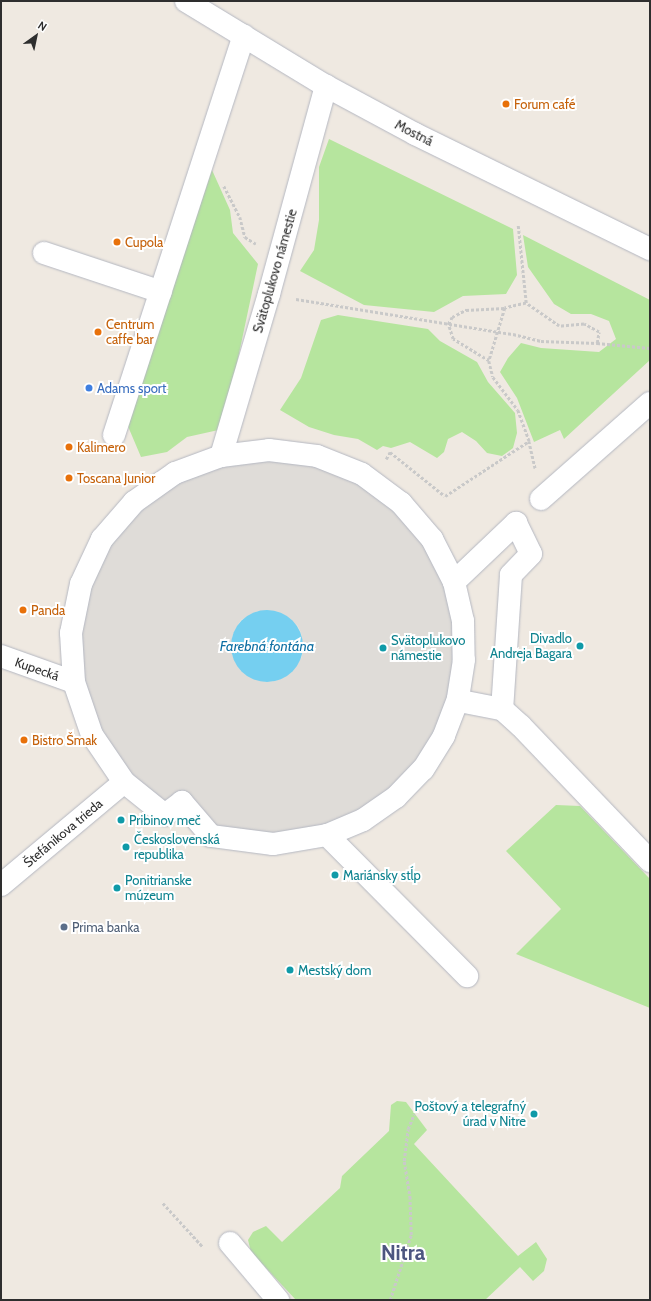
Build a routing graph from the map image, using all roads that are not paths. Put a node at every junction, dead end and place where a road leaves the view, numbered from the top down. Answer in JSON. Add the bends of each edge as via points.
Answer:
{"nodes":[{"id":1,"x":186,"y":1,"type":"edge"},
{"id":2,"x":244,"y":36,"type":"junction"},
{"id":3,"x":326,"y":86,"type":"junction"},
{"id":4,"x":650,"y":249,"type":"edge"},
{"id":5,"x":44,"y":253,"type":"dead end"},
{"id":6,"x":160,"y":292,"type":"junction"},
{"id":7,"x":650,"y":403,"type":"edge"},
{"id":8,"x":114,"y":435,"type":"dead end"},
{"id":9,"x":221,"y":456,"type":"junction"},
{"id":10,"x":542,"y":499,"type":"road end"},
{"id":11,"x":454,"y":582,"type":"junction"},
{"id":12,"x":1,"y":656,"type":"edge"},
{"id":13,"x":74,"y":682,"type":"junction"},
{"id":14,"x":465,"y":702,"type":"dead end"},
{"id":15,"x":502,"y":709,"type":"junction"},
{"id":16,"x":124,"y":782,"type":"junction"},
{"id":17,"x":328,"y":835,"type":"junction"},
{"id":18,"x":650,"y":861,"type":"edge"},
{"id":19,"x":1,"y":885,"type":"edge"},
{"id":20,"x":467,"y":976,"type":"dead end"},
{"id":21,"x":230,"y":1244,"type":"dead end"},
{"id":22,"x":278,"y":1300,"type":"edge"}],
"edges":[{"from":1,"to":2,"type":"street","name":"Mostná"},
{"from":2,"to":3,"type":"street","name":"Mostná"},
{"from":2,"to":6,"type":"street"},
{"from":3,"to":4,"type":"street","name":"Mostná","via":[[415,134]]},
{"from":3,"to":9,"type":"street","name":"Svätoplukovo námestie"},
{"from":5,"to":6,"type":"street"},
{"from":6,"to":8,"type":"street"},
{"from":7,"to":10,"type":"street"},
{"from":9,"to":11,"type":"street","via":[[269,450],[310,455],[362,474],[401,503],[432,540]]},
{"from":9,"to":13,"type":"street","via":[[175,473],[134,502],[102,539],[81,584],[71,632]]},
{"from":11,"to":15,"type":"street","via":[[516,523],[531,554],[511,575]]},
{"from":11,"to":17,"type":"street","via":[[463,621],[464,660],[458,699],[444,736],[423,769],[396,797],[363,820]]},
{"from":12,"to":13,"type":"street","name":"Kupecká"},
{"from":13,"to":16,"type":"street","via":[[92,735]]},
{"from":14,"to":15,"type":"street"},
{"from":15,"to":18,"type":"street"},
{"from":16,"to":17,"type":"street","via":[[165,815],[182,802],[211,836],[273,844]]},
{"from":16,"to":19,"type":"street","name":"Štefánikova trieda"},
{"from":17,"to":20,"type":"street"},
{"from":21,"to":22,"type":"street"}]}
